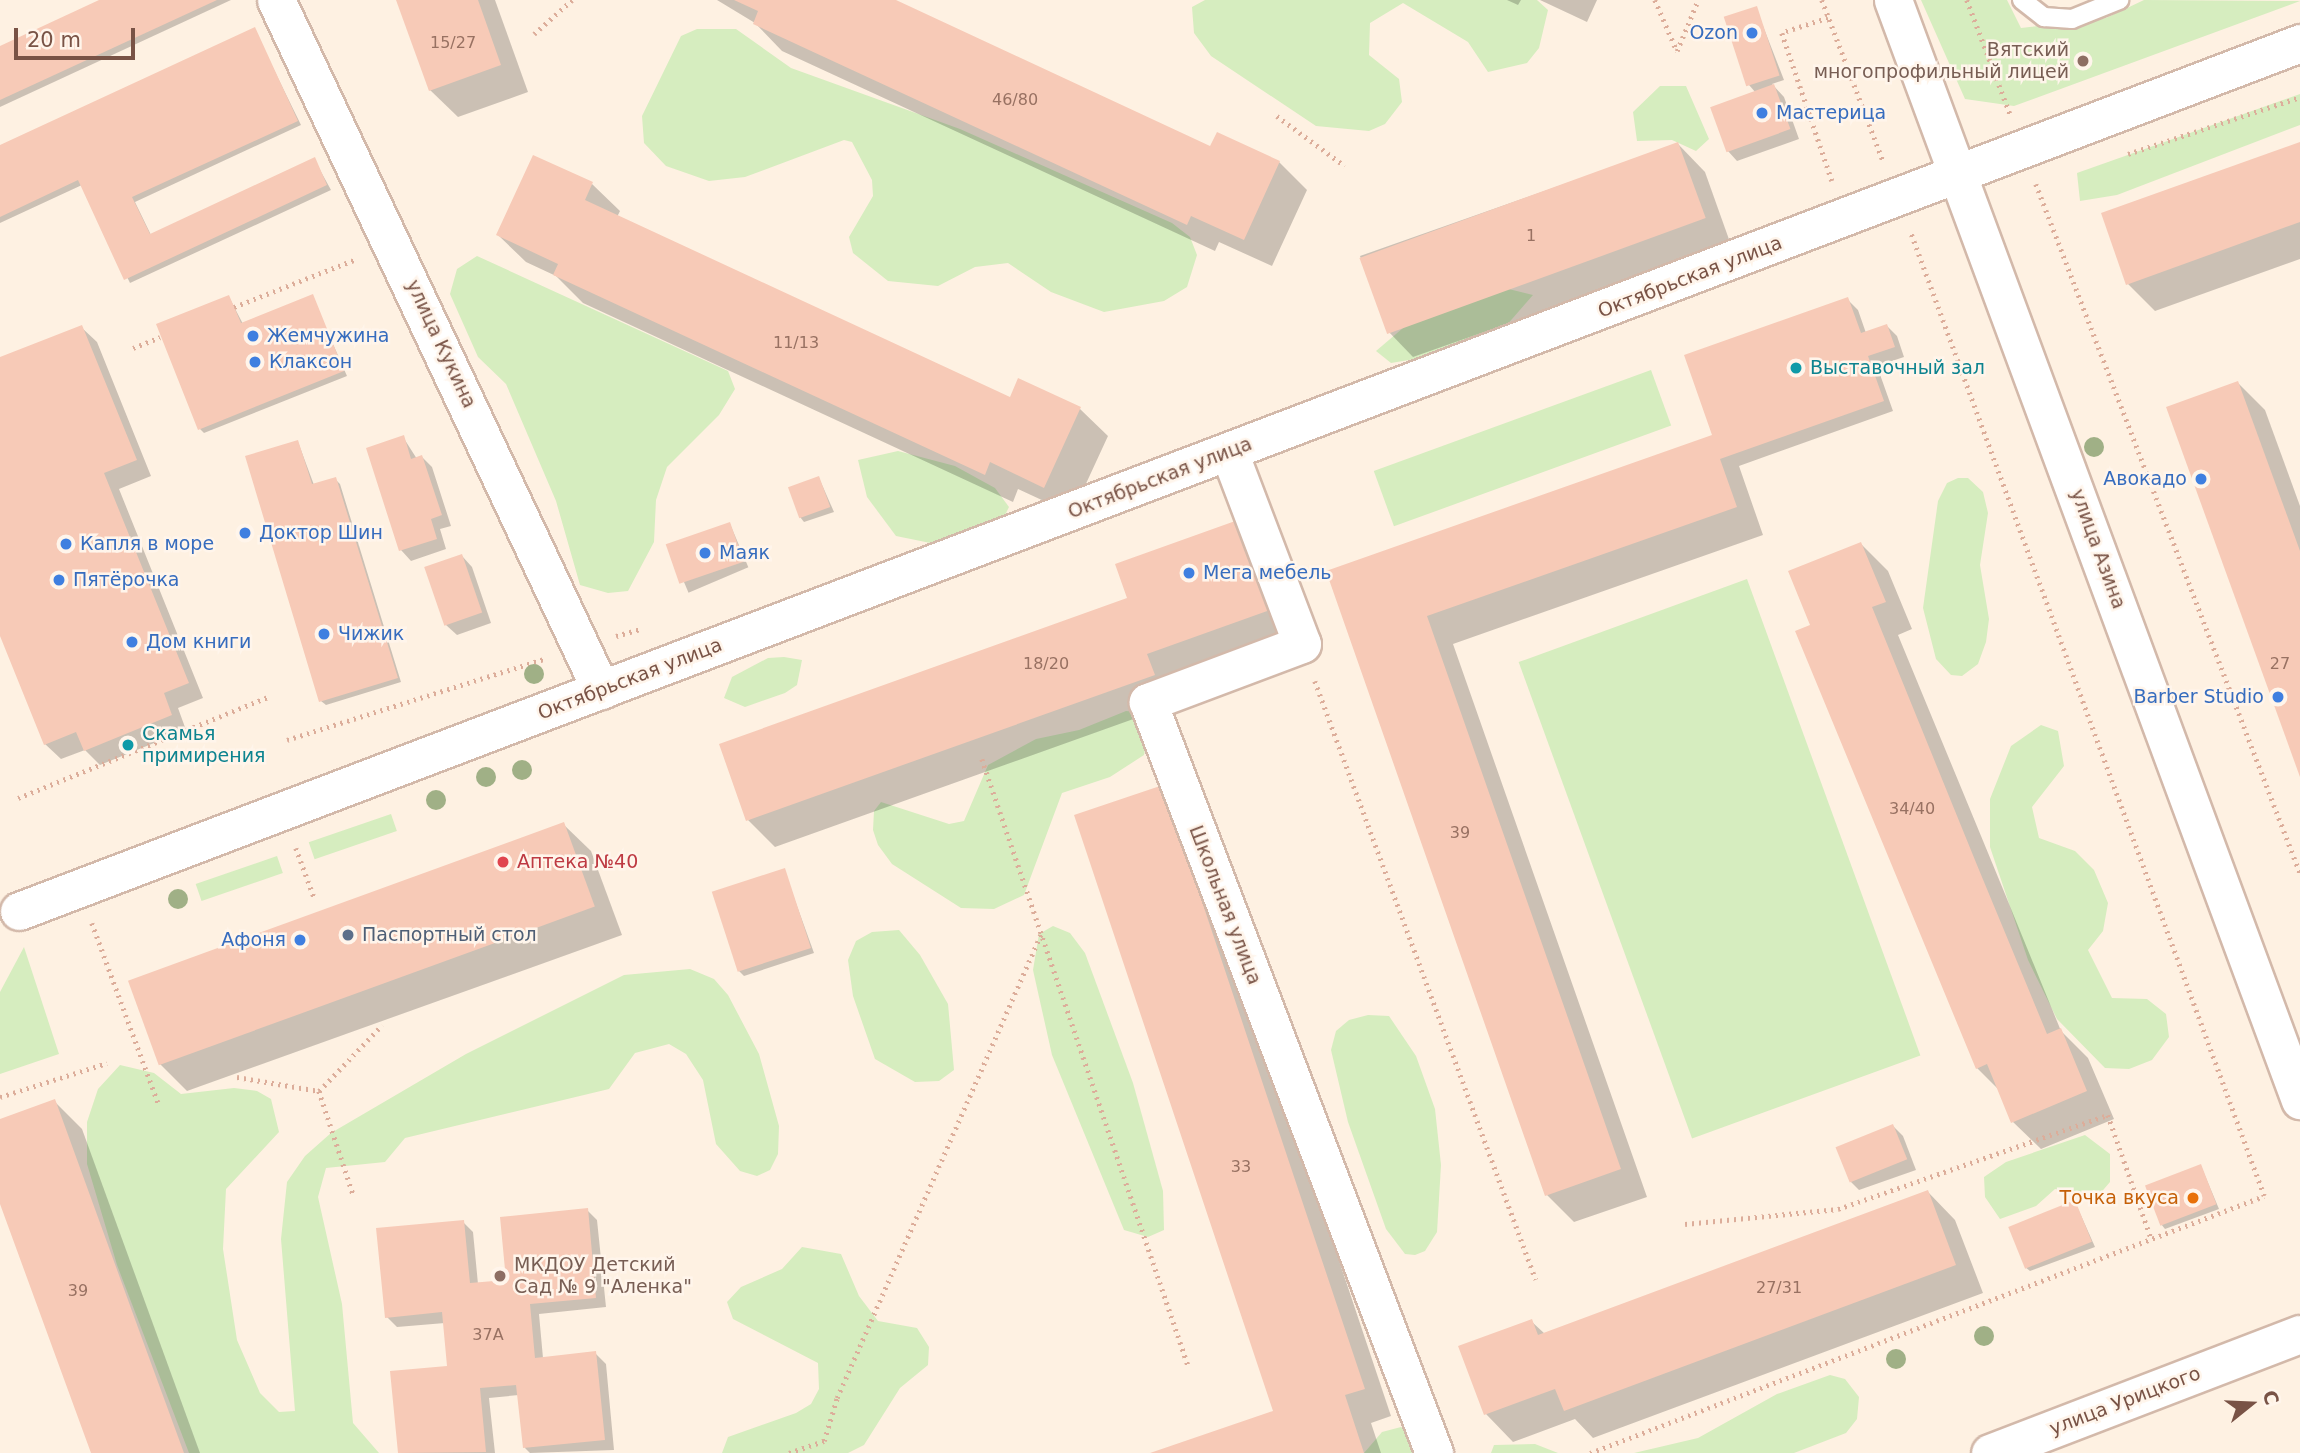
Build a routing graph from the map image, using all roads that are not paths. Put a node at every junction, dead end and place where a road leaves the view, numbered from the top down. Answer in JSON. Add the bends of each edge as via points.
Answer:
{"nodes":[{"id":1,"x":276,"y":0,"type":"edge"},
{"id":2,"x":1893,"y":0,"type":"edge"},
{"id":3,"x":2021,"y":0,"type":"edge"},
{"id":4,"x":2119,"y":0,"type":"edge"},
{"id":5,"x":2300,"y":43,"type":"edge"},
{"id":6,"x":1958,"y":175,"type":"junction"},
{"id":7,"x":1229,"y":452,"type":"junction"},
{"id":8,"x":601,"y":690,"type":"junction"},
{"id":9,"x":19,"y":911,"type":"dead end"},
{"id":10,"x":2300,"y":1100,"type":"edge"},
{"id":11,"x":2300,"y":1334,"type":"edge"},
{"id":12,"x":1434,"y":1453,"type":"edge"},
{"id":13,"x":1990,"y":1453,"type":"edge"}],
"edges":[{"from":1,"to":8,"type":"street","name":"улица Кукина"},
{"from":2,"to":6,"type":"street","name":"улица Азина"},
{"from":3,"to":4,"type":"lane","via":[[2044,17],[2072,19]]},
{"from":5,"to":6,"type":"street","name":"Октябрьская улица"},
{"from":6,"to":7,"type":"street","name":"Октябрьская улица"},
{"from":6,"to":10,"type":"street","name":"улица Азина"},
{"from":7,"to":8,"type":"street","name":"Октябрьская улица"},
{"from":7,"to":12,"type":"street","name":"Школьная улица","via":[[1302,644],[1148,702]]},
{"from":8,"to":9,"type":"street","name":"Октябрьская улица"},
{"from":11,"to":13,"type":"street","name":"улица Урицкого"}]}
